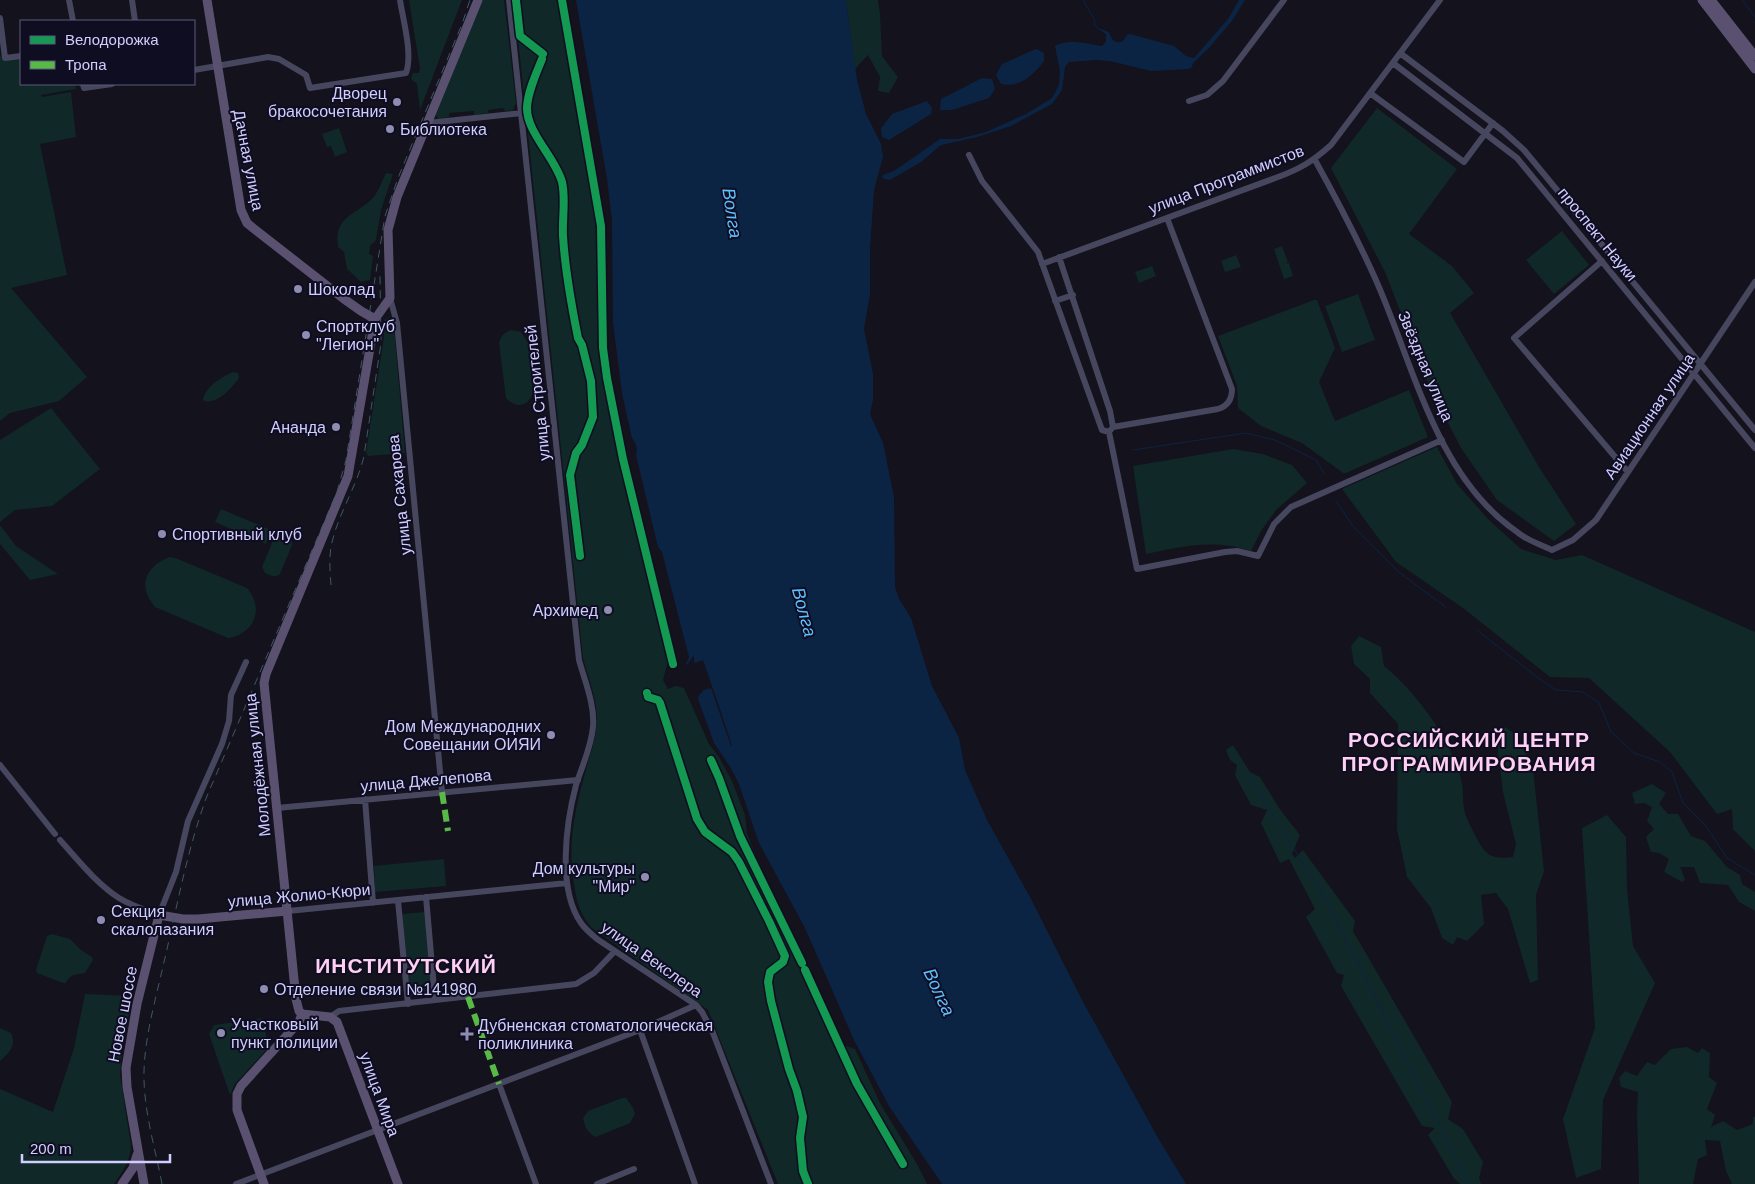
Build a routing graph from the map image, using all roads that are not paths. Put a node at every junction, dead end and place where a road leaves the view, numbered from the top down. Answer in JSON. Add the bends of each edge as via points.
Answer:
{"nodes":[{"id":1,"x":69,"y":0,"type":"edge"},
{"id":2,"x":132,"y":0,"type":"edge"},
{"id":3,"x":207,"y":0,"type":"edge"},
{"id":4,"x":400,"y":0,"type":"edge"},
{"id":5,"x":478,"y":0,"type":"edge"},
{"id":6,"x":509,"y":0,"type":"edge"},
{"id":7,"x":1284,"y":0,"type":"edge"},
{"id":8,"x":1440,"y":0,"type":"edge"},
{"id":9,"x":1702,"y":0,"type":"edge"},
{"id":10,"x":1712,"y":0,"type":"edge"},
{"id":11,"x":0,"y":18,"type":"edge"},
{"id":12,"x":72,"y":20,"type":"edge"},
{"id":13,"x":135,"y":20,"type":"edge"},
{"id":14,"x":1400,"y":53,"type":"junction"},
{"id":15,"x":20,"y":56,"type":"edge"},
{"id":16,"x":1755,"y":56,"type":"edge"},
{"id":17,"x":1393,"y":63,"type":"junction"},
{"id":18,"x":218,"y":66,"type":"junction"},
{"id":19,"x":1755,"y":69,"type":"edge"},
{"id":20,"x":195,"y":70,"type":"edge"},
{"id":21,"x":98,"y":85,"type":"edge"},
{"id":22,"x":83,"y":86,"type":"edge"},
{"id":23,"x":1370,"y":93,"type":"junction"},
{"id":24,"x":1189,"y":101,"type":"dead end"},
{"id":25,"x":522,"y":113,"type":"junction"},
{"id":26,"x":428,"y":123,"type":"junction"},
{"id":27,"x":1493,"y":123,"type":"junction"},
{"id":28,"x":1485,"y":133,"type":"junction"},
{"id":29,"x":969,"y":156,"type":"dead end"},
{"id":30,"x":1315,"y":160,"type":"junction"},
{"id":31,"x":1167,"y":218,"type":"junction"},
{"id":32,"x":1059,"y":257,"type":"junction"},
{"id":33,"x":1602,"y":260,"type":"junction"},
{"id":34,"x":1042,"y":264,"type":"junction"},
{"id":35,"x":1755,"y":282,"type":"edge"},
{"id":36,"x":1073,"y":295,"type":"junction"},
{"id":37,"x":390,"y":298,"type":"junction"},
{"id":38,"x":1056,"y":301,"type":"junction"},
{"id":39,"x":378,"y":316,"type":"junction"},
{"id":40,"x":396,"y":318,"type":"junction"},
{"id":41,"x":1701,"y":364,"type":"junction"},
{"id":42,"x":1694,"y":374,"type":"junction"},
{"id":43,"x":1108,"y":430,"type":"junction"},
{"id":44,"x":1755,"y":430,"type":"edge"},
{"id":45,"x":1442,"y":440,"type":"junction"},
{"id":46,"x":1755,"y":448,"type":"edge"},
{"id":47,"x":1628,"y":472,"type":"junction"},
{"id":48,"x":1552,"y":550,"type":"joint"},
{"id":49,"x":246,"y":662,"type":"dead end"},
{"id":50,"x":0,"y":765,"type":"edge"},
{"id":51,"x":578,"y":780,"type":"junction"},
{"id":52,"x":442,"y":792,"type":"junction"},
{"id":53,"x":365,"y":799,"type":"junction"},
{"id":54,"x":277,"y":808,"type":"junction"},
{"id":55,"x":55,"y":834,"type":"dead end"},
{"id":56,"x":60,"y":840,"type":"dead end"},
{"id":57,"x":567,"y":882,"type":"junction"},
{"id":58,"x":426,"y":898,"type":"junction"},
{"id":59,"x":398,"y":901,"type":"junction"},
{"id":60,"x":373,"y":903,"type":"junction"},
{"id":61,"x":288,"y":911,"type":"junction"},
{"id":62,"x":159,"y":915,"type":"junction"},
{"id":63,"x":615,"y":951,"type":"junction"},
{"id":64,"x":435,"y":1000,"type":"junction"},
{"id":65,"x":408,"y":1004,"type":"junction"},
{"id":66,"x":696,"y":1005,"type":"junction"},
{"id":67,"x":302,"y":1014,"type":"junction"},
{"id":68,"x":330,"y":1017,"type":"junction"},
{"id":69,"x":640,"y":1030,"type":"junction"},
{"id":70,"x":499,"y":1084,"type":"junction"},
{"id":71,"x":377,"y":1130,"type":"junction"},
{"id":72,"x":138,"y":1150,"type":"junction"},
{"id":73,"x":634,"y":1169,"type":"dead end"},
{"id":74,"x":142,"y":1174,"type":"junction"},
{"id":75,"x":261,"y":1175,"type":"junction"},
{"id":76,"x":125,"y":1180,"type":"edge"},
{"id":77,"x":144,"y":1184,"type":"edge"},
{"id":78,"x":236,"y":1184,"type":"edge"},
{"id":79,"x":264,"y":1184,"type":"edge"},
{"id":80,"x":398,"y":1184,"type":"edge"},
{"id":81,"x":536,"y":1184,"type":"edge"},
{"id":82,"x":597,"y":1184,"type":"edge"},
{"id":83,"x":695,"y":1184,"type":"edge"},
{"id":84,"x":771,"y":1184,"type":"edge"}],
"edges":[{"from":1,"to":12,"type":"street"},
{"from":2,"to":13,"type":"street"},
{"from":3,"to":18,"type":"main road","name":"Дачная улица"},
{"from":4,"to":18,"type":"street","via":[[408,52],[406,73],[310,88],[306,75],[280,59],[268,57]]},
{"from":5,"to":26,"type":"main road","name":"улица Сахарова"},
{"from":6,"to":25,"type":"street","name":"улица Строителей"},
{"from":7,"to":24,"type":"street","via":[[1223,81],[1207,95]]},
{"from":8,"to":14,"type":"street","name":"улица Программистов"},
{"from":9,"to":19,"type":"main road"},
{"from":10,"to":16,"type":"main road"},
{"from":11,"to":15,"type":"street","via":[[5,58]]},
{"from":14,"to":17,"type":"street","name":"улица Программистов"},
{"from":14,"to":27,"type":"street","name":"проспект Науки"},
{"from":17,"to":23,"type":"street","name":"улица Программистов"},
{"from":17,"to":28,"type":"street","name":"проспект Науки"},
{"from":18,"to":20,"type":"street"},
{"from":18,"to":39,"type":"main road","name":"Дачная улица","via":[[240,210],[247,223],[344,299],[361,311]]},
{"from":21,"to":22,"type":"street"},
{"from":23,"to":28,"type":"street","via":[[1464,162]]},
{"from":23,"to":30,"type":"street","name":"улица Программистов","via":[[1331,145]]},
{"from":25,"to":26,"type":"street"},
{"from":25,"to":51,"type":"street","name":"улица Строителей","via":[[578,654],[594,718],[589,750]]},
{"from":26,"to":37,"type":"main road","name":"улица Сахарова","via":[[397,197],[388,230]]},
{"from":27,"to":28,"type":"street"},
{"from":27,"to":41,"type":"street","name":"проспект Науки","via":[[1524,150]]},
{"from":28,"to":33,"type":"street","name":"проспект Науки","via":[[1517,158]]},
{"from":29,"to":34,"type":"street","via":[[982,181],[1038,252]]},
{"from":30,"to":31,"type":"street","name":"улица Программистов","via":[[1299,169]]},
{"from":30,"to":45,"type":"street","name":"Звёздная улица","via":[[1375,278]]},
{"from":31,"to":32,"type":"street","name":"улица Программистов"},
{"from":31,"to":43,"type":"street","via":[[1232,396],[1224,407],[1218,409]]},
{"from":32,"to":34,"type":"street","name":"улица Программистов"},
{"from":32,"to":36,"type":"street"},
{"from":33,"to":42,"type":"street","name":"проспект Науки"},
{"from":33,"to":47,"type":"street","via":[[1514,338]]},
{"from":34,"to":38,"type":"street"},
{"from":35,"to":41,"type":"street","name":"Авиационная улица"},
{"from":36,"to":38,"type":"street"},
{"from":36,"to":43,"type":"street","via":[[1110,411]]},
{"from":37,"to":39,"type":"main road"},
{"from":37,"to":40,"type":"street","name":"улица Сахарова"},
{"from":38,"to":43,"type":"street"},
{"from":39,"to":40,"type":"street","via":[[386,311]]},
{"from":39,"to":54,"type":"main road","name":"Молодёжная улица","via":[[348,476],[264,683]]},
{"from":40,"to":52,"type":"street","name":"улица Сахарова"},
{"from":41,"to":42,"type":"street","name":"Авиационная улица"},
{"from":41,"to":44,"type":"street","name":"проспект Науки"},
{"from":42,"to":46,"type":"street","name":"проспект Науки"},
{"from":42,"to":47,"type":"street","name":"Авиационная улица"},
{"from":43,"to":45,"type":"street","via":[[1137,569],[1225,552],[1258,556],[1274,524],[1291,507]]},
{"from":45,"to":48,"type":"street","name":"Звёздная улица","via":[[1468,483],[1498,517],[1527,539]]},
{"from":47,"to":48,"type":"street","name":"Авиационная улица","via":[[1596,520],[1573,540]]},
{"from":49,"to":62,"type":"street","via":[[231,695],[229,721],[222,744],[188,821],[176,872]]},
{"from":50,"to":55,"type":"street"},
{"from":51,"to":52,"type":"street","name":"улица Джелепова"},
{"from":51,"to":57,"type":"street","name":"улица Векслера","via":[[568,825]]},
{"from":52,"to":53,"type":"street","name":"улица Джелепова"},
{"from":53,"to":54,"type":"street","name":"улица Джелепова"},
{"from":53,"to":60,"type":"street"},
{"from":54,"to":61,"type":"main road","name":"Молодёжная улица"},
{"from":56,"to":62,"type":"street","name":"улица Жолио-Кюри","via":[[112,893]]},
{"from":57,"to":58,"type":"street","name":"улица Жолио-Кюри"},
{"from":57,"to":63,"type":"street","name":"улица Векслера","via":[[580,922]]},
{"from":58,"to":59,"type":"street","name":"улица Жолио-Кюри"},
{"from":58,"to":64,"type":"street"},
{"from":59,"to":60,"type":"street","name":"улица Жолио-Кюри"},
{"from":59,"to":65,"type":"street"},
{"from":60,"to":61,"type":"street","name":"улица Жолио-Кюри"},
{"from":61,"to":62,"type":"main road","name":"улица Жолио-Кюри","via":[[183,920]]},
{"from":61,"to":67,"type":"main road","name":"Молодёжная улица","via":[[296,999]]},
{"from":62,"to":72,"type":"main road","name":"Новое шоссе","via":[[127,1056],[127,1087]]},
{"from":63,"to":64,"type":"street","via":[[594,973],[576,984]]},
{"from":63,"to":66,"type":"street","name":"улица Векслера"},
{"from":64,"to":65,"type":"street"},
{"from":65,"to":68,"type":"street","via":[[340,1012]]},
{"from":66,"to":69,"type":"street"},
{"from":66,"to":84,"type":"street","name":"улица Векслера","via":[[713,1033]]},
{"from":67,"to":68,"type":"main road"},
{"from":67,"to":75,"type":"main road","via":[[299,1022],[241,1086],[236,1101]]},
{"from":68,"to":71,"type":"main road","name":"улица Мира","via":[[340,1029]]},
{"from":69,"to":70,"type":"street"},
{"from":69,"to":83,"type":"street"},
{"from":70,"to":71,"type":"street"},
{"from":70,"to":81,"type":"street"},
{"from":71,"to":75,"type":"street"},
{"from":71,"to":80,"type":"main road","name":"улица Мира"},
{"from":72,"to":74,"type":"main road","name":"Новое шоссе"},
{"from":72,"to":76,"type":"main road"},
{"from":73,"to":82,"type":"street"},
{"from":74,"to":76,"type":"main road","via":[[133,1173]]},
{"from":74,"to":77,"type":"main road","name":"Новое шоссе"},
{"from":75,"to":78,"type":"street"},
{"from":75,"to":79,"type":"main road"}]}
